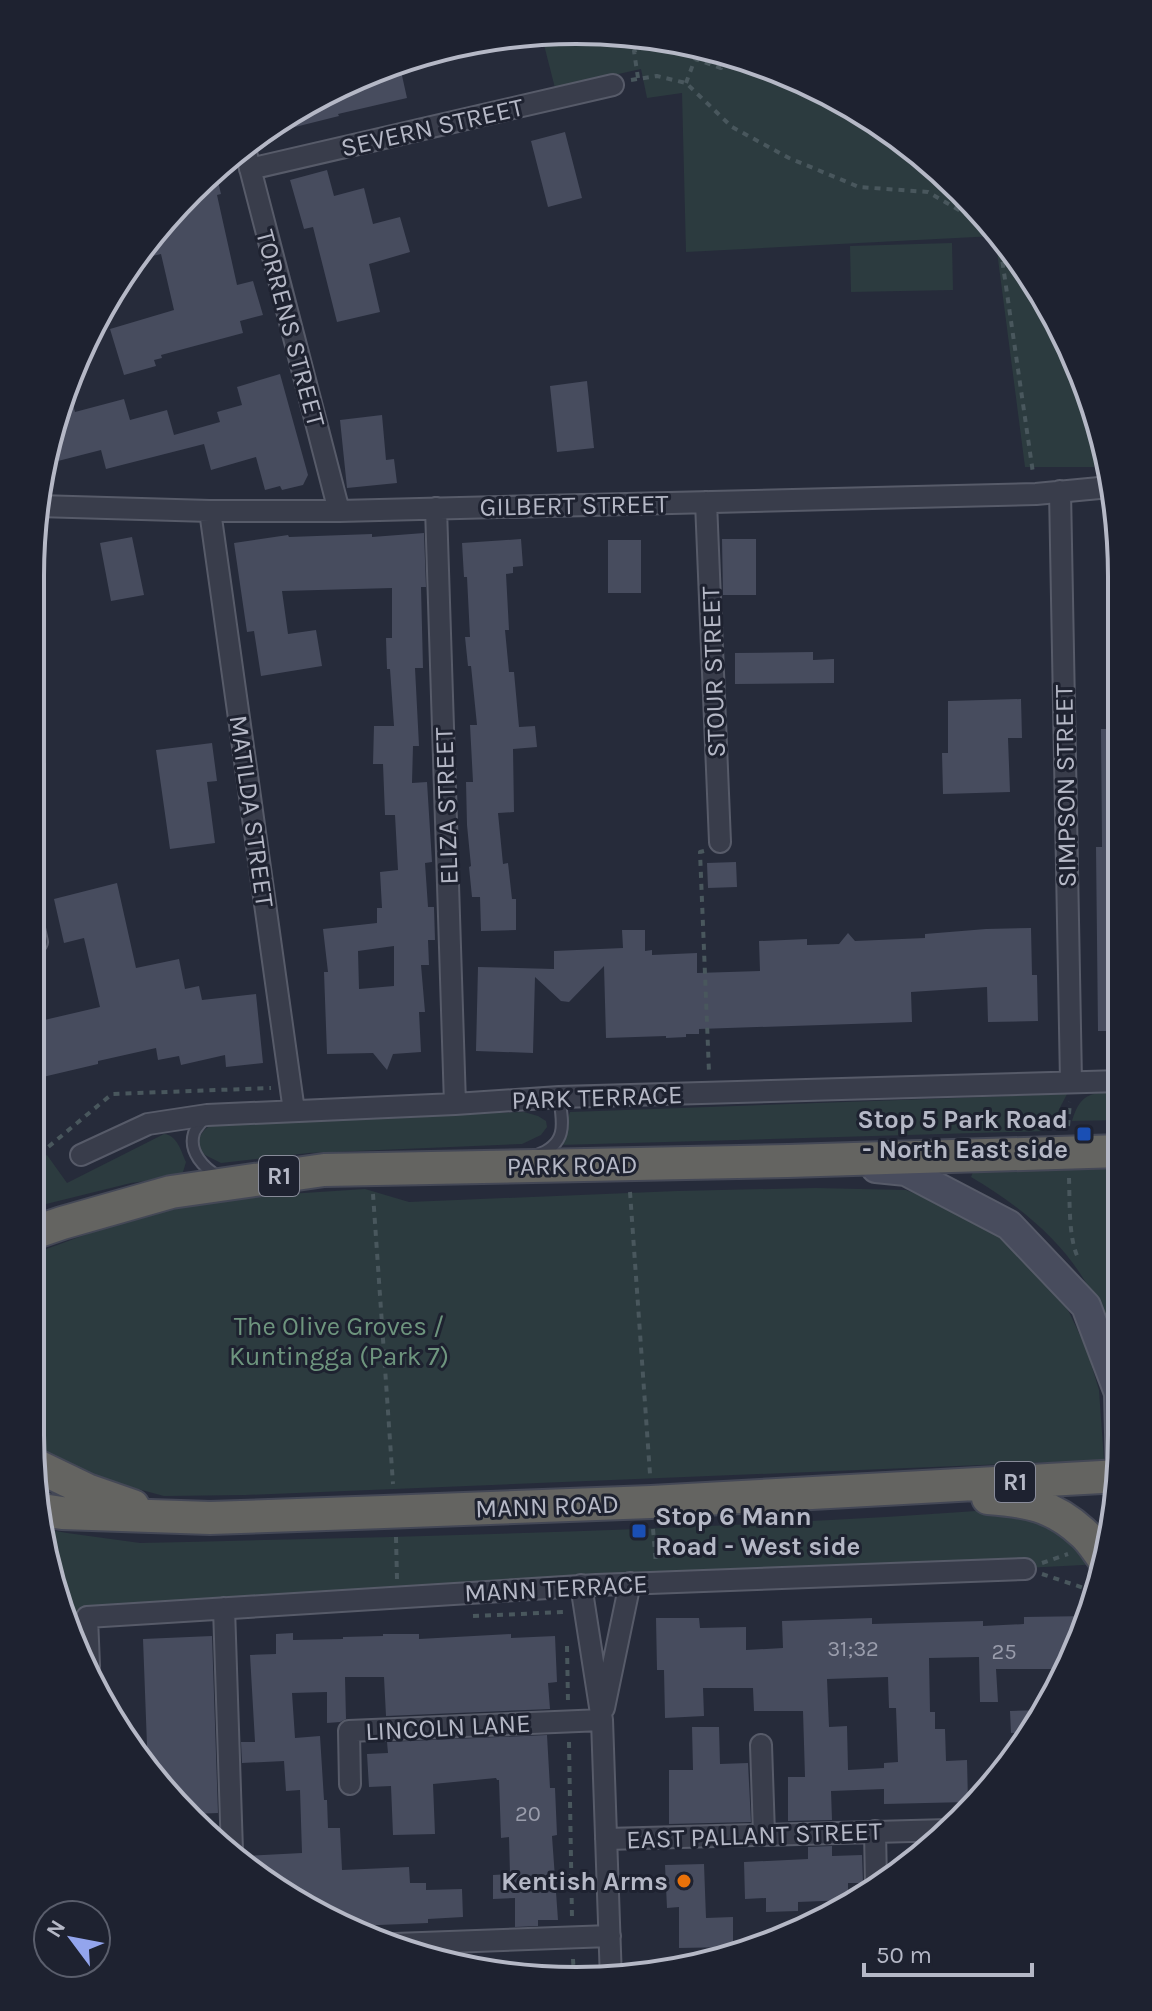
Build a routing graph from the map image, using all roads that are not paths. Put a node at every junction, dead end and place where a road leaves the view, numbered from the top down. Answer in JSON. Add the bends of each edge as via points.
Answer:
{"nodes":[{"id":1,"x":613,"y":85,"type":"road end"},
{"id":2,"x":247,"y":158,"type":"edge"},
{"id":3,"x":250,"y":169,"type":"junction"},
{"id":4,"x":1100,"y":488,"type":"edge"},
{"id":5,"x":1060,"y":491,"type":"junction"},
{"id":6,"x":706,"y":502,"type":"junction"},
{"id":7,"x":49,"y":506,"type":"edge"},
{"id":8,"x":436,"y":508,"type":"junction"},
{"id":9,"x":210,"y":511,"type":"junction"},
{"id":10,"x":339,"y":511,"type":"junction"},
{"id":11,"x":720,"y":842,"type":"road end"},
{"id":12,"x":1108,"y":1081,"type":"edge"},
{"id":13,"x":1071,"y":1082,"type":"junction"},
{"id":14,"x":559,"y":1097,"type":"junction"},
{"id":15,"x":455,"y":1104,"type":"junction"},
{"id":16,"x":294,"y":1111,"type":"junction"},
{"id":17,"x":207,"y":1115,"type":"junction"},
{"id":18,"x":1108,"y":1151,"type":"edge"},
{"id":19,"x":81,"y":1155,"type":"dead end"},
{"id":20,"x":788,"y":1161,"type":"junction"},
{"id":21,"x":501,"y":1167,"type":"junction"},
{"id":22,"x":239,"y":1182,"type":"junction"},
{"id":23,"x":44,"y":1228,"type":"edge"},
{"id":24,"x":1108,"y":1364,"type":"edge"},
{"id":25,"x":45,"y":1470,"type":"edge"},
{"id":26,"x":1106,"y":1475,"type":"edge"},
{"id":27,"x":47,"y":1489,"type":"edge"},
{"id":28,"x":881,"y":1490,"type":"junction"},
{"id":29,"x":50,"y":1511,"type":"edge"},
{"id":30,"x":166,"y":1516,"type":"junction"},
{"id":31,"x":1096,"y":1548,"type":"edge"},
{"id":32,"x":1025,"y":1569,"type":"road end"},
{"id":33,"x":630,"y":1583,"type":"junction"},
{"id":34,"x":581,"y":1585,"type":"junction"},
{"id":35,"x":224,"y":1608,"type":"junction"},
{"id":36,"x":88,"y":1648,"type":"edge"},
{"id":37,"x":602,"y":1720,"type":"junction"},
{"id":38,"x":761,"y":1745,"type":"dead end"},
{"id":39,"x":350,"y":1784,"type":"dead end"},
{"id":40,"x":932,"y":1830,"type":"edge"},
{"id":41,"x":875,"y":1831,"type":"junction"},
{"id":42,"x":764,"y":1834,"type":"junction"},
{"id":43,"x":606,"y":1839,"type":"junction"},
{"id":44,"x":232,"y":1840,"type":"edge"},
{"id":45,"x":876,"y":1874,"type":"edge"},
{"id":46,"x":610,"y":1936,"type":"junction"},
{"id":47,"x":419,"y":1943,"type":"edge"},
{"id":48,"x":611,"y":1966,"type":"edge"}],
"edges":[{"from":1,"to":3,"type":"street","name":"SEVERN STREET"},
{"from":2,"to":3,"type":"street","name":"TORRENS STREET"},
{"from":3,"to":10,"type":"street","name":"TORRENS STREET"},
{"from":4,"to":5,"type":"street","name":"GILBERT STREET"},
{"from":5,"to":6,"type":"street","name":"GILBERT STREET"},
{"from":5,"to":13,"type":"street","name":"SIMPSON STREET"},
{"from":6,"to":8,"type":"street","name":"GILBERT STREET"},
{"from":6,"to":11,"type":"street","name":"STOUR STREET"},
{"from":7,"to":9,"type":"street","name":"GILBERT STREET"},
{"from":8,"to":10,"type":"street","name":"GILBERT STREET"},
{"from":8,"to":15,"type":"street","name":"ELIZA STREET"},
{"from":9,"to":10,"type":"street","name":"GILBERT STREET"},
{"from":9,"to":16,"type":"street","name":"MATILDA STREET"},
{"from":12,"to":13,"type":"street","name":"PARK TERRACE"},
{"from":13,"to":14,"type":"street","name":"PARK TERRACE"},
{"from":14,"to":15,"type":"street","name":"PARK TERRACE"},
{"from":14,"to":21,"type":"lane","via":[[564,1128],[558,1141],[544,1152]]},
{"from":15,"to":16,"type":"street","name":"PARK TERRACE"},
{"from":16,"to":17,"type":"street","name":"PARK TERRACE"},
{"from":17,"to":19,"type":"street","name":"PARK TERRACE","via":[[148,1124]]},
{"from":17,"to":22,"type":"lane","via":[[192,1147],[200,1163],[216,1176]]},
{"from":18,"to":20,"type":"highway","name":"PARK ROAD","number":"R1"},
{"from":20,"to":21,"type":"highway","name":"PARK ROAD","number":"R1"},
{"from":20,"to":24,"type":"main road","via":[[906,1171],[1009,1225],[1086,1306]]},
{"from":21,"to":22,"type":"highway","name":"PARK ROAD","number":"R1","via":[[324,1170]]},
{"from":22,"to":23,"type":"highway","name":"PARK ROAD","number":"R1","via":[[171,1192]]},
{"from":25,"to":30,"type":"highway"},
{"from":26,"to":28,"type":"highway","name":"MANN ROAD","number":"R1"},
{"from":27,"to":30,"type":"highway"},
{"from":28,"to":30,"type":"highway","name":"MANN ROAD","number":"R1"},
{"from":28,"to":31,"type":"highway","via":[[1025,1500],[1057,1513]]},
{"from":29,"to":30,"type":"highway","number":"R1"},
{"from":32,"to":33,"type":"street","name":"MANN TERRACE"},
{"from":33,"to":34,"type":"street","name":"MANN TERRACE"},
{"from":33,"to":37,"type":"street"},
{"from":34,"to":35,"type":"street","name":"MANN TERRACE"},
{"from":34,"to":37,"type":"street"},
{"from":35,"to":36,"type":"street","name":"MANN TERRACE","via":[[87,1617]]},
{"from":35,"to":44,"type":"street"},
{"from":37,"to":39,"type":"street","name":"LINCOLN LANE","via":[[349,1731]]},
{"from":37,"to":43,"type":"street"},
{"from":38,"to":42,"type":"street"},
{"from":40,"to":41,"type":"street","name":"EAST PALLANT STREET"},
{"from":41,"to":42,"type":"street","name":"EAST PALLANT STREET"},
{"from":41,"to":45,"type":"street"},
{"from":42,"to":43,"type":"street","name":"EAST PALLANT STREET"},
{"from":43,"to":46,"type":"street"},
{"from":46,"to":47,"type":"street"},
{"from":46,"to":48,"type":"street"}]}
